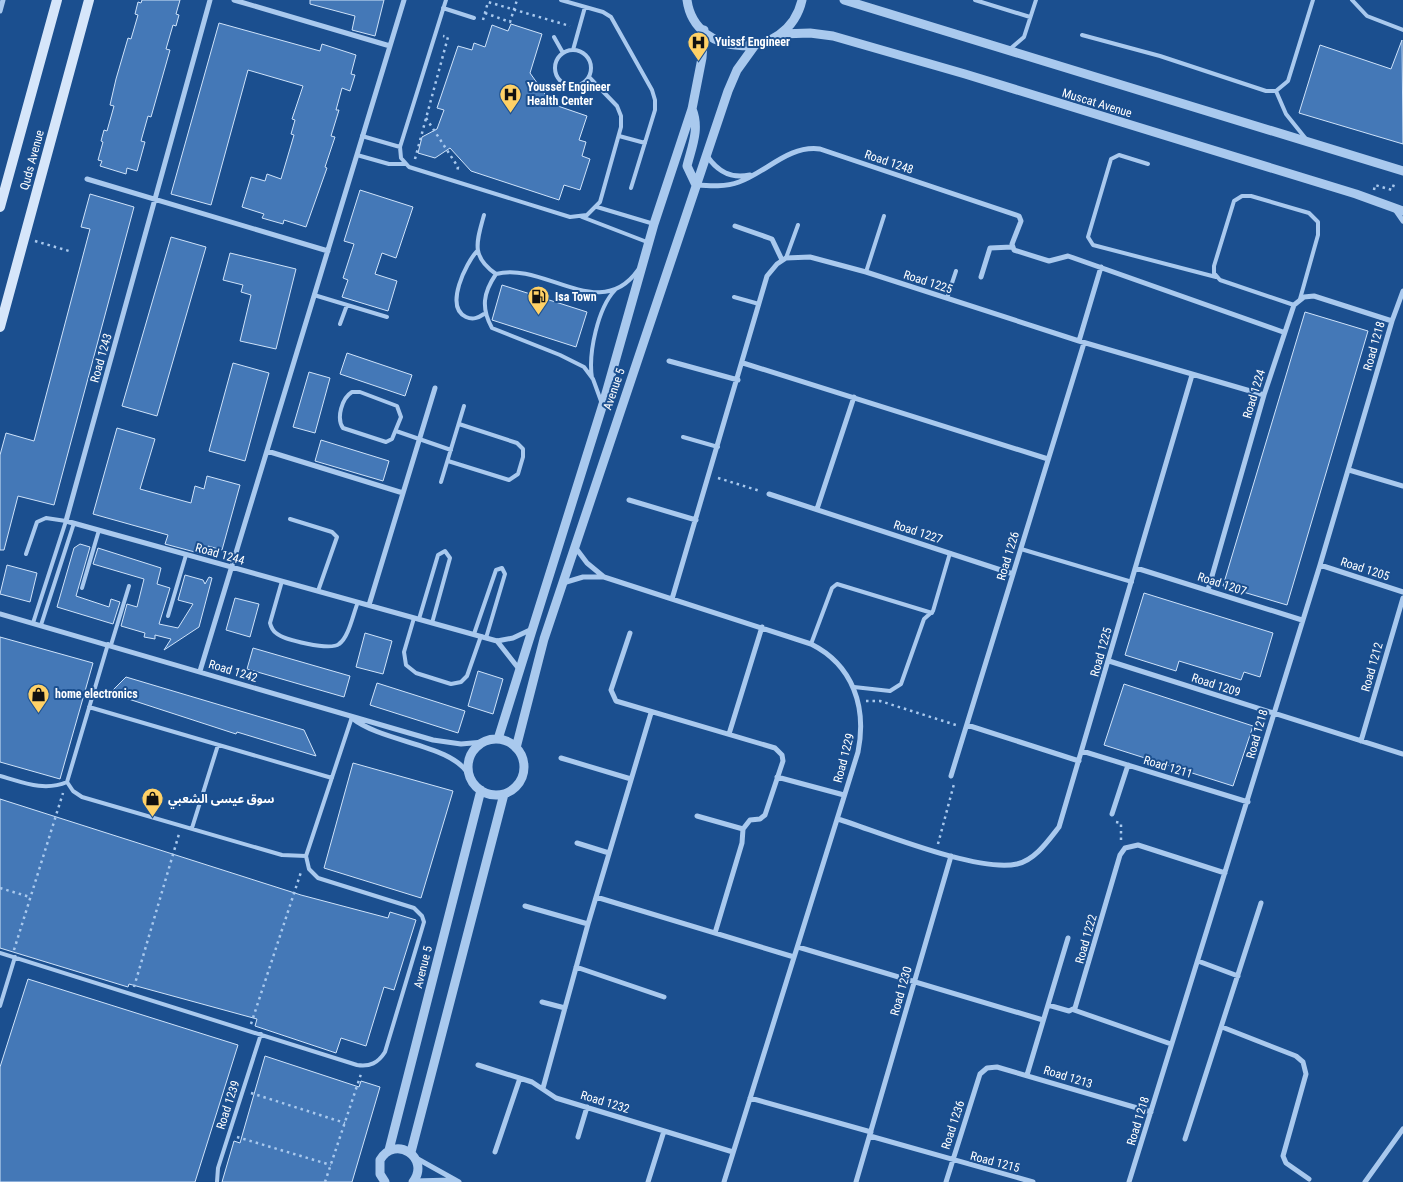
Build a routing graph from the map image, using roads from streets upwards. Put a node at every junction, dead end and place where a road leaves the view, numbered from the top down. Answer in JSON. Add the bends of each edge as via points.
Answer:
{"nodes":[{"id":1,"x":3,"y":0,"type":"edge"},
{"id":2,"x":57,"y":0,"type":"edge"},
{"id":3,"x":89,"y":0,"type":"edge"},
{"id":4,"x":210,"y":0,"type":"edge"},
{"id":5,"x":234,"y":0,"type":"edge"},
{"id":6,"x":404,"y":0,"type":"edge"},
{"id":7,"x":802,"y":0,"type":"edge"},
{"id":8,"x":844,"y":0,"type":"edge"},
{"id":9,"x":686,"y":1,"type":"edge"},
{"id":10,"x":0,"y":11,"type":"edge"},
{"id":11,"x":704,"y":30,"type":"junction"},
{"id":12,"x":781,"y":34,"type":"junction"},
{"id":13,"x":755,"y":45,"type":"junction"},
{"id":14,"x":390,"y":46,"type":"junction"},
{"id":15,"x":692,"y":109,"type":"junction"},
{"id":16,"x":707,"y":155,"type":"junction"},
{"id":17,"x":1400,"y":170,"type":"edge"},
{"id":18,"x":756,"y":174,"type":"junction"},
{"id":19,"x":87,"y":179,"type":"dead end"},
{"id":20,"x":696,"y":185,"type":"junction"},
{"id":21,"x":156,"y":200,"type":"junction"},
{"id":22,"x":0,"y":207,"type":"edge"},
{"id":23,"x":1394,"y":208,"type":"junction"},
{"id":24,"x":1403,"y":211,"type":"edge"},
{"id":25,"x":1403,"y":221,"type":"edge"},
{"id":26,"x":735,"y":226,"type":"dead end"},
{"id":27,"x":1012,"y":247,"type":"junction"},
{"id":28,"x":328,"y":251,"type":"junction"},
{"id":29,"x":784,"y":259,"type":"junction"},
{"id":30,"x":1101,"y":267,"type":"junction"},
{"id":31,"x":981,"y":278,"type":"dead end"},
{"id":32,"x":1403,"y":292,"type":"edge"},
{"id":33,"x":1402,"y":302,"type":"edge"},
{"id":34,"x":1392,"y":321,"type":"junction"},
{"id":35,"x":0,"y":327,"type":"edge"},
{"id":36,"x":1283,"y":332,"type":"junction"},
{"id":37,"x":1081,"y":342,"type":"junction"},
{"id":38,"x":669,"y":361,"type":"dead end"},
{"id":39,"x":743,"y":363,"type":"junction"},
{"id":40,"x":1192,"y":375,"type":"junction"},
{"id":41,"x":738,"y":380,"type":"junction"},
{"id":42,"x":435,"y":388,"type":"dead end"},
{"id":43,"x":1264,"y":395,"type":"junction"},
{"id":44,"x":854,"y":397,"type":"junction"},
{"id":45,"x":267,"y":451,"type":"junction"},
{"id":46,"x":1048,"y":459,"type":"junction"},
{"id":47,"x":1349,"y":470,"type":"junction"},
{"id":48,"x":1403,"y":486,"type":"edge"},
{"id":49,"x":403,"y":493,"type":"junction"},
{"id":50,"x":769,"y":494,"type":"road end"},
{"id":51,"x":629,"y":500,"type":"dead end"},
{"id":52,"x":817,"y":509,"type":"junction"},
{"id":53,"x":696,"y":520,"type":"junction"},
{"id":54,"x":66,"y":521,"type":"joint"},
{"id":55,"x":575,"y":546,"type":"junction"},
{"id":56,"x":1320,"y":565,"type":"junction"},
{"id":57,"x":232,"y":568,"type":"junction"},
{"id":58,"x":1136,"y":568,"type":"junction"},
{"id":59,"x":1013,"y":574,"type":"junction"},
{"id":60,"x":604,"y":577,"type":"junction"},
{"id":61,"x":563,"y":584,"type":"junction"},
{"id":62,"x":1208,"y":590,"type":"junction"},
{"id":63,"x":1403,"y":592,"type":"edge"},
{"id":64,"x":1403,"y":598,"type":"edge"},
{"id":65,"x":672,"y":599,"type":"junction"},
{"id":66,"x":369,"y":605,"type":"junction"},
{"id":67,"x":0,"y":614,"type":"edge"},
{"id":68,"x":1302,"y":620,"type":"junction"},
{"id":69,"x":762,"y":627,"type":"junction"},
{"id":70,"x":530,"y":630,"type":"junction"},
{"id":71,"x":630,"y":634,"type":"dead end"},
{"id":72,"x":497,"y":641,"type":"junction"},
{"id":73,"x":1109,"y":661,"type":"junction"},
{"id":74,"x":519,"y":669,"type":"junction"},
{"id":75,"x":200,"y":672,"type":"junction"},
{"id":76,"x":651,"y":713,"type":"junction"},
{"id":77,"x":1274,"y":713,"type":"junction"},
{"id":78,"x":352,"y":717,"type":"junction"},
{"id":79,"x":966,"y":727,"type":"junction"},
{"id":80,"x":729,"y":734,"type":"junction"},
{"id":81,"x":498,"y":739,"type":"junction"},
{"id":82,"x":1361,"y":741,"type":"junction"},
{"id":83,"x":484,"y":742,"type":"junction"},
{"id":84,"x":516,"y":748,"type":"junction"},
{"id":85,"x":1082,"y":751,"type":"junction"},
{"id":86,"x":1403,"y":754,"type":"edge"},
{"id":87,"x":561,"y":758,"type":"dead end"},
{"id":88,"x":1079,"y":761,"type":"junction"},
{"id":89,"x":1128,"y":765,"type":"junction"},
{"id":90,"x":469,"y":775,"type":"junction"},
{"id":91,"x":951,"y":776,"type":"road end"},
{"id":92,"x":778,"y":777,"type":"junction"},
{"id":93,"x":631,"y":779,"type":"junction"},
{"id":94,"x":481,"y":790,"type":"junction"},
{"id":95,"x":504,"y":794,"type":"junction"},
{"id":96,"x":844,"y":795,"type":"junction"},
{"id":97,"x":1248,"y":802,"type":"junction"},
{"id":98,"x":1112,"y":814,"type":"road end"},
{"id":99,"x":697,"y":816,"type":"dead end"},
{"id":100,"x":838,"y":819,"type":"junction"},
{"id":101,"x":743,"y":829,"type":"junction"},
{"id":102,"x":577,"y":843,"type":"dead end"},
{"id":103,"x":609,"y":853,"type":"junction"},
{"id":104,"x":951,"y":856,"type":"junction"},
{"id":105,"x":1225,"y":873,"type":"junction"},
{"id":106,"x":596,"y":897,"type":"junction"},
{"id":107,"x":1261,"y":903,"type":"dead end"},
{"id":108,"x":525,"y":906,"type":"dead end"},
{"id":109,"x":588,"y":924,"type":"junction"},
{"id":110,"x":715,"y":933,"type":"junction"},
{"id":111,"x":1068,"y":938,"type":"dead end"},
{"id":112,"x":798,"y":947,"type":"junction"},
{"id":113,"x":794,"y":958,"type":"junction"},
{"id":114,"x":1198,"y":961,"type":"junction"},
{"id":115,"x":576,"y":967,"type":"junction"},
{"id":116,"x":1238,"y":976,"type":"junction"},
{"id":117,"x":914,"y":983,"type":"junction"},
{"id":118,"x":664,"y":996,"type":"dead end"},
{"id":119,"x":542,"y":1002,"type":"dead end"},
{"id":120,"x":1048,"y":1005,"type":"junction"},
{"id":121,"x":565,"y":1008,"type":"junction"},
{"id":122,"x":1074,"y":1010,"type":"junction"},
{"id":123,"x":1043,"y":1020,"type":"junction"},
{"id":124,"x":1222,"y":1027,"type":"junction"},
{"id":125,"x":1172,"y":1044,"type":"junction"},
{"id":126,"x":478,"y":1065,"type":"dead end"},
{"id":127,"x":980,"y":1074,"type":"joint"},
{"id":128,"x":1027,"y":1075,"type":"junction"},
{"id":129,"x":520,"y":1078,"type":"junction"},
{"id":130,"x":542,"y":1088,"type":"junction"},
{"id":131,"x":750,"y":1098,"type":"junction"},
{"id":132,"x":586,"y":1107,"type":"junction"},
{"id":133,"x":1151,"y":1112,"type":"junction"},
{"id":134,"x":1403,"y":1129,"type":"edge"},
{"id":135,"x":664,"y":1131,"type":"junction"},
{"id":136,"x":870,"y":1134,"type":"junction"},
{"id":137,"x":578,"y":1137,"type":"dead end"},
{"id":138,"x":1185,"y":1139,"type":"dead end"},
{"id":139,"x":389,"y":1150,"type":"junction"},
{"id":140,"x":495,"y":1152,"type":"dead end"},
{"id":141,"x":733,"y":1152,"type":"junction"},
{"id":142,"x":414,"y":1155,"type":"junction"},
{"id":143,"x":952,"y":1160,"type":"junction"},
{"id":144,"x":1308,"y":1179,"type":"dead end"},
{"id":145,"x":452,"y":1180,"type":"junction"},
{"id":146,"x":382,"y":1181,"type":"edge"},
{"id":147,"x":413,"y":1181,"type":"edge"},
{"id":148,"x":459,"y":1182,"type":"edge"},
{"id":149,"x":648,"y":1182,"type":"edge"},
{"id":150,"x":724,"y":1182,"type":"edge"},
{"id":151,"x":856,"y":1182,"type":"edge"},
{"id":152,"x":946,"y":1182,"type":"edge"},
{"id":153,"x":1034,"y":1182,"type":"edge"},
{"id":154,"x":1129,"y":1182,"type":"edge"},
{"id":155,"x":1365,"y":1182,"type":"edge"}],
"edges":[{"from":1,"to":10,"type":"street"},
{"from":2,"to":22,"type":"main road","name":"Quds Avenue"},
{"from":3,"to":35,"type":"main road","name":"Quds Avenue"},
{"from":4,"to":21,"type":"street","name":"Road 1243"},
{"from":5,"to":14,"type":"street"},
{"from":6,"to":14,"type":"street"},
{"from":7,"to":12,"type":"street","via":[[792,22]]},
{"from":8,"to":17,"type":"street","name":"Muscat Avenue"},
{"from":9,"to":11,"type":"street"},
{"from":11,"to":13,"type":"street","via":[[728,44]]},
{"from":11,"to":15,"type":"street","name":"Avenue 5"},
{"from":12,"to":13,"type":"street"},
{"from":12,"to":23,"type":"street","name":"Muscat Avenue","via":[[833,36],[966,74]]},
{"from":13,"to":16,"type":"street","name":"Avenue 5","via":[[737,70]]},
{"from":14,"to":28,"type":"street"},
{"from":15,"to":20,"type":"street","via":[[697,130],[687,166]]},
{"from":15,"to":70,"type":"street","name":"Avenue 5","via":[[654,224],[603,404]]},
{"from":16,"to":18,"type":"street","name":"Road 1248","via":[[717,168],[732,177]]},
{"from":16,"to":20,"type":"street","name":"Avenue 5"},
{"from":18,"to":20,"type":"street","name":"Road 1248","via":[[737,183]]},
{"from":18,"to":27,"type":"street","name":"Road 1248","via":[[793,152],[806,148],[820,149],[1019,216],[1021,221]]},
{"from":19,"to":21,"type":"street"},
{"from":20,"to":55,"type":"street","name":"Avenue 5"},
{"from":21,"to":28,"type":"street"},
{"from":21,"to":54,"type":"street","name":"Road 1243"},
{"from":23,"to":24,"type":"street","name":"Muscat Avenue"},
{"from":23,"to":25,"type":"street"},
{"from":26,"to":29,"type":"street","via":[[772,239]]},
{"from":27,"to":30,"type":"street","via":[[1049,262],[1068,256]]},
{"from":27,"to":31,"type":"street","via":[[990,248]]},
{"from":28,"to":45,"type":"street"},
{"from":29,"to":37,"type":"street","name":"Road 1225","via":[[810,256]]},
{"from":29,"to":39,"type":"street","via":[[767,276]]},
{"from":30,"to":36,"type":"street"},
{"from":30,"to":37,"type":"street","name":"Road 1226"},
{"from":32,"to":33,"type":"street","name":"Road 1218"},
{"from":33,"to":34,"type":"street","name":"Road 1218"},
{"from":34,"to":36,"type":"street","name":"Road 1224","via":[[1314,296],[1300,299],[1294,305]]},
{"from":34,"to":47,"type":"street","name":"Road 1218"},
{"from":36,"to":43,"type":"street","name":"Road 1224"},
{"from":37,"to":40,"type":"street","name":"Road 1225"},
{"from":37,"to":46,"type":"street","name":"Road 1226"},
{"from":38,"to":41,"type":"street"},
{"from":39,"to":41,"type":"street"},
{"from":39,"to":44,"type":"street"},
{"from":40,"to":43,"type":"street","name":"Road 1225"},
{"from":40,"to":58,"type":"street","name":"Road 1225"},
{"from":41,"to":53,"type":"street"},
{"from":42,"to":49,"type":"street"},
{"from":43,"to":62,"type":"street","name":"Road 1224"},
{"from":44,"to":46,"type":"street"},
{"from":44,"to":52,"type":"street"},
{"from":45,"to":49,"type":"street"},
{"from":45,"to":57,"type":"street"},
{"from":46,"to":59,"type":"street","name":"Road 1226"},
{"from":47,"to":48,"type":"street"},
{"from":47,"to":56,"type":"street","name":"Road 1218"},
{"from":49,"to":66,"type":"street"},
{"from":50,"to":52,"type":"street","name":"Road 1227"},
{"from":51,"to":53,"type":"street"},
{"from":52,"to":59,"type":"street","name":"Road 1227"},
{"from":53,"to":65,"type":"street"},
{"from":54,"to":57,"type":"street","name":"Road 1244"},
{"from":55,"to":60,"type":"street","name":"Road 1229"},
{"from":55,"to":61,"type":"street","name":"Avenue 5"},
{"from":56,"to":63,"type":"street","name":"Road 1205"},
{"from":56,"to":68,"type":"street","name":"Road 1218"},
{"from":57,"to":66,"type":"street","name":"Road 1244"},
{"from":57,"to":75,"type":"street"},
{"from":58,"to":62,"type":"street","name":"Road 1207"},
{"from":58,"to":73,"type":"street","name":"Road 1225"},
{"from":59,"to":79,"type":"street","name":"Road 1226"},
{"from":60,"to":61,"type":"street","name":"Road 1229","via":[[583,577]]},
{"from":60,"to":65,"type":"street","name":"Road 1229"},
{"from":61,"to":84,"type":"street","name":"Avenue 5","via":[[544,639]]},
{"from":62,"to":68,"type":"street","name":"Road 1207"},
{"from":64,"to":82,"type":"street","name":"Road 1212"},
{"from":65,"to":69,"type":"street","name":"Road 1229"},
{"from":66,"to":72,"type":"street","name":"Road 1244"},
{"from":67,"to":75,"type":"street","name":"Road 1242"},
{"from":68,"to":77,"type":"street","name":"Road 1218"},
{"from":69,"to":80,"type":"street"},
{"from":69,"to":96,"type":"street","name":"Road 1229","via":[[824,650],[837,661],[854,686],[859,701],[861,736]]},
{"from":70,"to":72,"type":"street"},
{"from":70,"to":74,"type":"street","name":"Avenue 5"},
{"from":71,"to":76,"type":"street","via":[[612,694],[619,703]]},
{"from":72,"to":74,"type":"street"},
{"from":73,"to":77,"type":"street","name":"Road 1209"},
{"from":73,"to":85,"type":"street","name":"Road 1225"},
{"from":74,"to":81,"type":"street","name":"Avenue 5"},
{"from":75,"to":78,"type":"street","name":"Road 1242"},
{"from":76,"to":80,"type":"street"},
{"from":76,"to":93,"type":"street"},
{"from":77,"to":82,"type":"street","name":"Road 1209"},
{"from":77,"to":97,"type":"street","name":"Road 1218"},
{"from":78,"to":83,"type":"street","name":"Road 1242","via":[[447,742]]},
{"from":78,"to":90,"type":"street","name":"Road 1242","via":[[372,731],[454,759]]},
{"from":79,"to":88,"type":"street"},
{"from":79,"to":91,"type":"street","name":"Road 1226"},
{"from":80,"to":92,"type":"street","via":[[781,752]]},
{"from":81,"to":83,"type":"street"},
{"from":81,"to":84,"type":"street"},
{"from":82,"to":86,"type":"street","name":"Road 1209"},
{"from":83,"to":90,"type":"street","via":[[471,756]]},
{"from":84,"to":95,"type":"street","via":[[523,762],[521,778]]},
{"from":85,"to":88,"type":"street","name":"Road 1225"},
{"from":85,"to":89,"type":"street","name":"Road 1211"},
{"from":87,"to":93,"type":"street"},
{"from":88,"to":104,"type":"street","name":"Road 1225","via":[[1059,827],[1043,848],[1019,864],[1010,865],[993,866]]},
{"from":89,"to":97,"type":"street","name":"Road 1211"},
{"from":89,"to":98,"type":"street"},
{"from":90,"to":94,"type":"street"},
{"from":92,"to":96,"type":"street"},
{"from":92,"to":101,"type":"street","via":[[765,815],[750,820]]},
{"from":93,"to":103,"type":"street"},
{"from":94,"to":95,"type":"street","via":[[488,794]]},
{"from":94,"to":139,"type":"street","name":"Avenue 5"},
{"from":95,"to":142,"type":"street"},
{"from":96,"to":100,"type":"street","name":"Road 1229"},
{"from":97,"to":105,"type":"street","name":"Road 1218"},
{"from":99,"to":101,"type":"street"},
{"from":100,"to":104,"type":"street","name":"Road 1225"},
{"from":100,"to":112,"type":"street","name":"Road 1229"},
{"from":101,"to":110,"type":"street"},
{"from":102,"to":103,"type":"street"},
{"from":103,"to":106,"type":"street"},
{"from":104,"to":117,"type":"street","name":"Road 1230"},
{"from":105,"to":114,"type":"street","name":"Road 1218"},
{"from":105,"to":122,"type":"street","name":"Road 1222","via":[[1138,845],[1125,848],[1120,855]]},
{"from":106,"to":109,"type":"street"},
{"from":106,"to":110,"type":"street"},
{"from":107,"to":116,"type":"street"},
{"from":108,"to":109,"type":"street"},
{"from":109,"to":115,"type":"street"},
{"from":110,"to":113,"type":"street"},
{"from":111,"to":120,"type":"street","name":"Road 1222"},
{"from":112,"to":113,"type":"street","name":"Road 1229"},
{"from":112,"to":117,"type":"street"},
{"from":113,"to":131,"type":"street","name":"Road 1229"},
{"from":114,"to":116,"type":"street"},
{"from":114,"to":125,"type":"street","name":"Road 1218"},
{"from":115,"to":118,"type":"street"},
{"from":115,"to":121,"type":"street"},
{"from":116,"to":124,"type":"street"},
{"from":117,"to":123,"type":"street"},
{"from":117,"to":136,"type":"street","name":"Road 1230"},
{"from":119,"to":121,"type":"street"},
{"from":120,"to":122,"type":"street"},
{"from":120,"to":123,"type":"street","name":"Road 1222"},
{"from":121,"to":130,"type":"street"},
{"from":122,"to":125,"type":"street"},
{"from":123,"to":128,"type":"street","name":"Road 1222"},
{"from":124,"to":138,"type":"street"},
{"from":124,"to":144,"type":"street","via":[[1296,1056],[1303,1062],[1306,1074],[1284,1158]]},
{"from":125,"to":133,"type":"street","name":"Road 1218"},
{"from":126,"to":129,"type":"street","name":"Road 1232"},
{"from":127,"to":128,"type":"street","name":"Road 1213","via":[[992,1067]]},
{"from":127,"to":143,"type":"street","name":"Road 1236"},
{"from":128,"to":133,"type":"street","name":"Road 1213"},
{"from":129,"to":130,"type":"street","name":"Road 1232"},
{"from":129,"to":140,"type":"street"},
{"from":130,"to":132,"type":"street","name":"Road 1232","via":[[556,1098]]},
{"from":131,"to":136,"type":"street"},
{"from":131,"to":141,"type":"street","name":"Road 1229"},
{"from":132,"to":135,"type":"street","name":"Road 1232"},
{"from":132,"to":137,"type":"street"},
{"from":133,"to":154,"type":"street","name":"Road 1218"},
{"from":134,"to":155,"type":"street"},
{"from":135,"to":141,"type":"street","name":"Road 1232"},
{"from":135,"to":149,"type":"street"},
{"from":136,"to":143,"type":"street","name":"Road 1215"},
{"from":136,"to":151,"type":"street","name":"Road 1230"},
{"from":139,"to":142,"type":"street","via":[[400,1148]]},
{"from":139,"to":146,"type":"street","name":"Avenue 5","via":[[379,1165]]},
{"from":141,"to":150,"type":"street","name":"Road 1229"},
{"from":142,"to":145,"type":"street"},
{"from":142,"to":147,"type":"street","via":[[418,1171]]},
{"from":143,"to":152,"type":"street","name":"Road 1236"},
{"from":143,"to":153,"type":"street","name":"Road 1215"},
{"from":145,"to":147,"type":"street"},
{"from":145,"to":148,"type":"street"}]}
